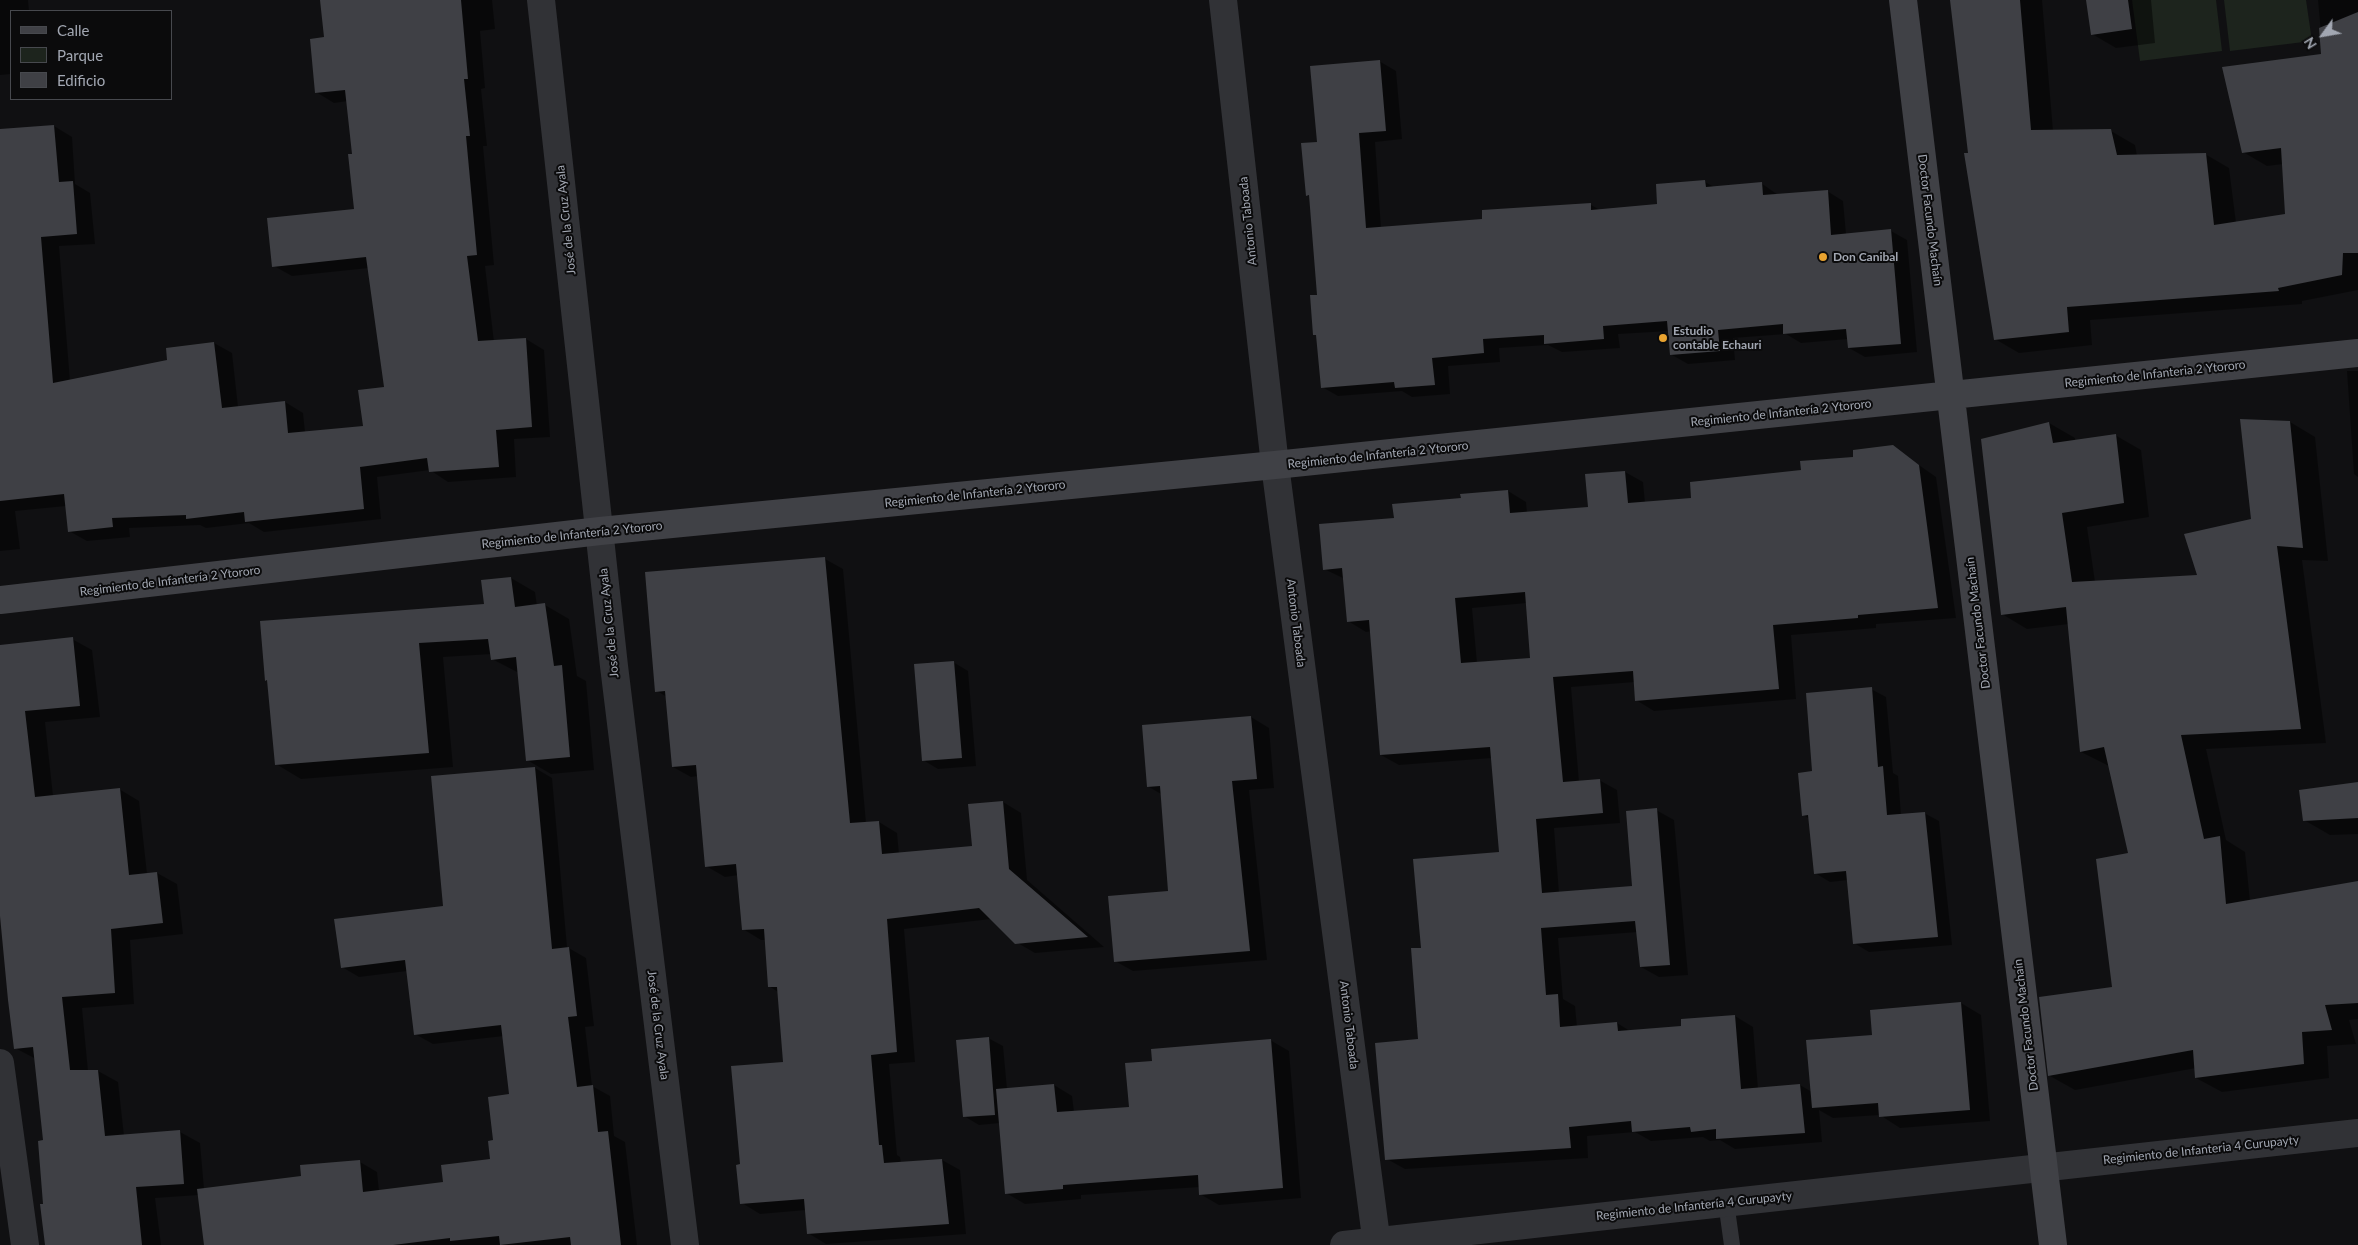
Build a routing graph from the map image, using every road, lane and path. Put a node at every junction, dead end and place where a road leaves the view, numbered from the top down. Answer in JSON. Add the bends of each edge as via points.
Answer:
{"nodes":[{"id":1,"x":541,"y":0,"type":"edge"},
{"id":2,"x":1223,"y":0,"type":"edge"},
{"id":3,"x":1903,"y":0,"type":"edge"},
{"id":4,"x":2358,"y":353,"type":"edge"},
{"id":5,"x":1951,"y":395,"type":"junction"},
{"id":6,"x":1275,"y":465,"type":"junction"},
{"id":7,"x":600,"y":531,"type":"junction"},
{"id":8,"x":0,"y":600,"type":"edge"},
{"id":9,"x":0,"y":1063,"type":"edge"},
{"id":10,"x":2358,"y":1133,"type":"edge"},
{"id":11,"x":2044,"y":1167,"type":"junction"},
{"id":12,"x":1726,"y":1202,"type":"junction"},
{"id":13,"x":1377,"y":1243,"type":"edge"},
{"id":14,"x":25,"y":1245,"type":"edge"},
{"id":15,"x":685,"y":1245,"type":"edge"},
{"id":16,"x":1344,"y":1245,"type":"edge"},
{"id":17,"x":1732,"y":1245,"type":"edge"},
{"id":18,"x":2053,"y":1245,"type":"edge"}],
"edges":[{"from":1,"to":7,"type":"street","name":"José de la Cruz Ayala"},
{"from":2,"to":6,"type":"street","name":"Antonio Taboada"},
{"from":3,"to":5,"type":"street","name":"Doctor Facundo Machaín"},
{"from":4,"to":5,"type":"street","name":"Regimiento de Infanteria 2 Ytororo"},
{"from":5,"to":6,"type":"street","name":"Regimiento de Infantería 2 Ytororo"},
{"from":5,"to":11,"type":"street","name":"Doctor Facundo Machaín"},
{"from":6,"to":7,"type":"street","name":"Regimiento de Infantería 2 Ytororo"},
{"from":6,"to":13,"type":"street","name":"Antonio Taboada"},
{"from":7,"to":8,"type":"street","name":"Regimiento de Infantería 2 Ytororo"},
{"from":7,"to":15,"type":"street","name":"José de la Cruz Ayala"},
{"from":9,"to":14,"type":"street"},
{"from":10,"to":11,"type":"street","name":"Regimiento de Infanteria 4 Curupayty"},
{"from":11,"to":12,"type":"street","name":"Regimiento de Infantería 4 Curupayty"},
{"from":11,"to":18,"type":"street","name":"Doctor Facundo Machaín"},
{"from":12,"to":13,"type":"street","name":"Regimiento de Infantería 4 Curupayty"},
{"from":12,"to":17,"type":"lane"},
{"from":13,"to":16,"type":"street","name":"Regimiento de Infantería 4 Curupayty"}]}
